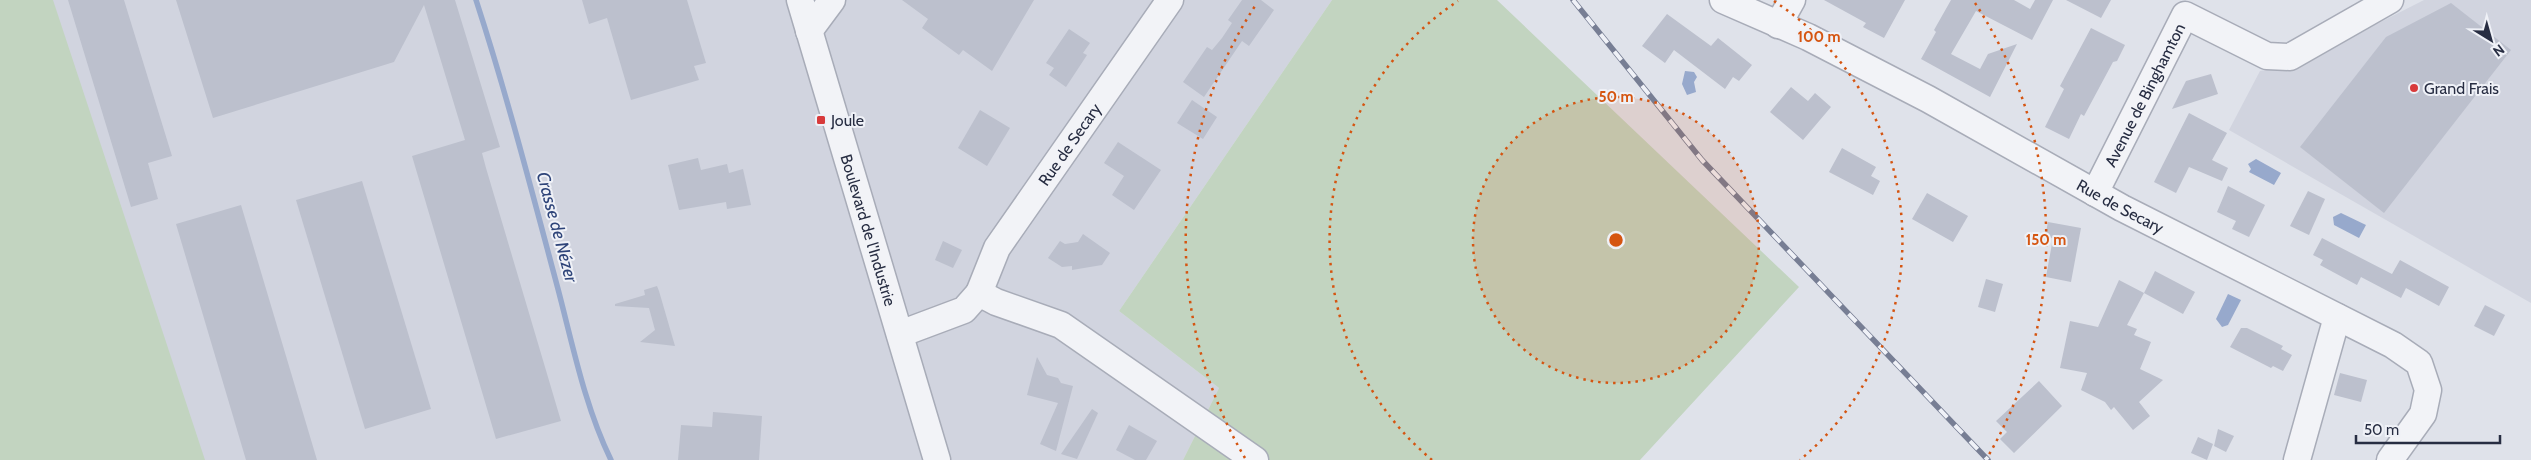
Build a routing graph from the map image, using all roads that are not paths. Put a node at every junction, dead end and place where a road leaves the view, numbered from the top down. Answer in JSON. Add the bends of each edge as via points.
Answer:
{"nodes":[{"id":1,"x":800,"y":0,"type":"edge"},
{"id":2,"x":832,"y":0,"type":"edge"},
{"id":3,"x":1170,"y":0,"type":"edge"},
{"id":4,"x":1723,"y":0,"type":"edge"},
{"id":5,"x":1792,"y":0,"type":"edge"},
{"id":6,"x":2390,"y":0,"type":"edge"},
{"id":7,"x":2182,"y":8,"type":"edge"},
{"id":8,"x":1778,"y":25,"type":"junction"},
{"id":9,"x":810,"y":31,"type":"junction"},
{"id":10,"x":2095,"y":193,"type":"junction"},
{"id":11,"x":979,"y":293,"type":"junction"},
{"id":12,"x":2337,"y":317,"type":"junction"},
{"id":13,"x":900,"y":334,"type":"junction"},
{"id":14,"x":937,"y":460,"type":"edge"},
{"id":15,"x":1255,"y":460,"type":"edge"},
{"id":16,"x":2297,"y":460,"type":"edge"},
{"id":17,"x":2390,"y":460,"type":"edge"}],
"edges":[{"from":1,"to":9,"type":"street","name":"Boulevard de l'Industrie"},
{"from":2,"to":9,"type":"street"},
{"from":3,"to":11,"type":"street","name":"Rue de Secary","via":[[997,248]]},
{"from":4,"to":8,"type":"street","name":"Rue de Secary"},
{"from":5,"to":8,"type":"street"},
{"from":6,"to":7,"type":"street","name":"Avenue de Binghamton","via":[[2290,57],[2267,56]]},
{"from":7,"to":10,"type":"street","name":"Avenue de Binghamton"},
{"from":8,"to":10,"type":"street","name":"Rue de Secary","via":[[1808,37],[1928,99]]},
{"from":9,"to":13,"type":"street","name":"Boulevard de l'Industrie"},
{"from":10,"to":12,"type":"street","name":"Rue de Secary"},
{"from":11,"to":13,"type":"street","name":"Rue de Secary","via":[[964,310]]},
{"from":11,"to":15,"type":"street","via":[[1061,325]]},
{"from":12,"to":16,"type":"street"},
{"from":12,"to":17,"type":"street","name":"Rue de Secary","via":[[2419,362],[2428,390],[2423,414]]},
{"from":13,"to":14,"type":"street","name":"Boulevard de l'Industrie"}]}
